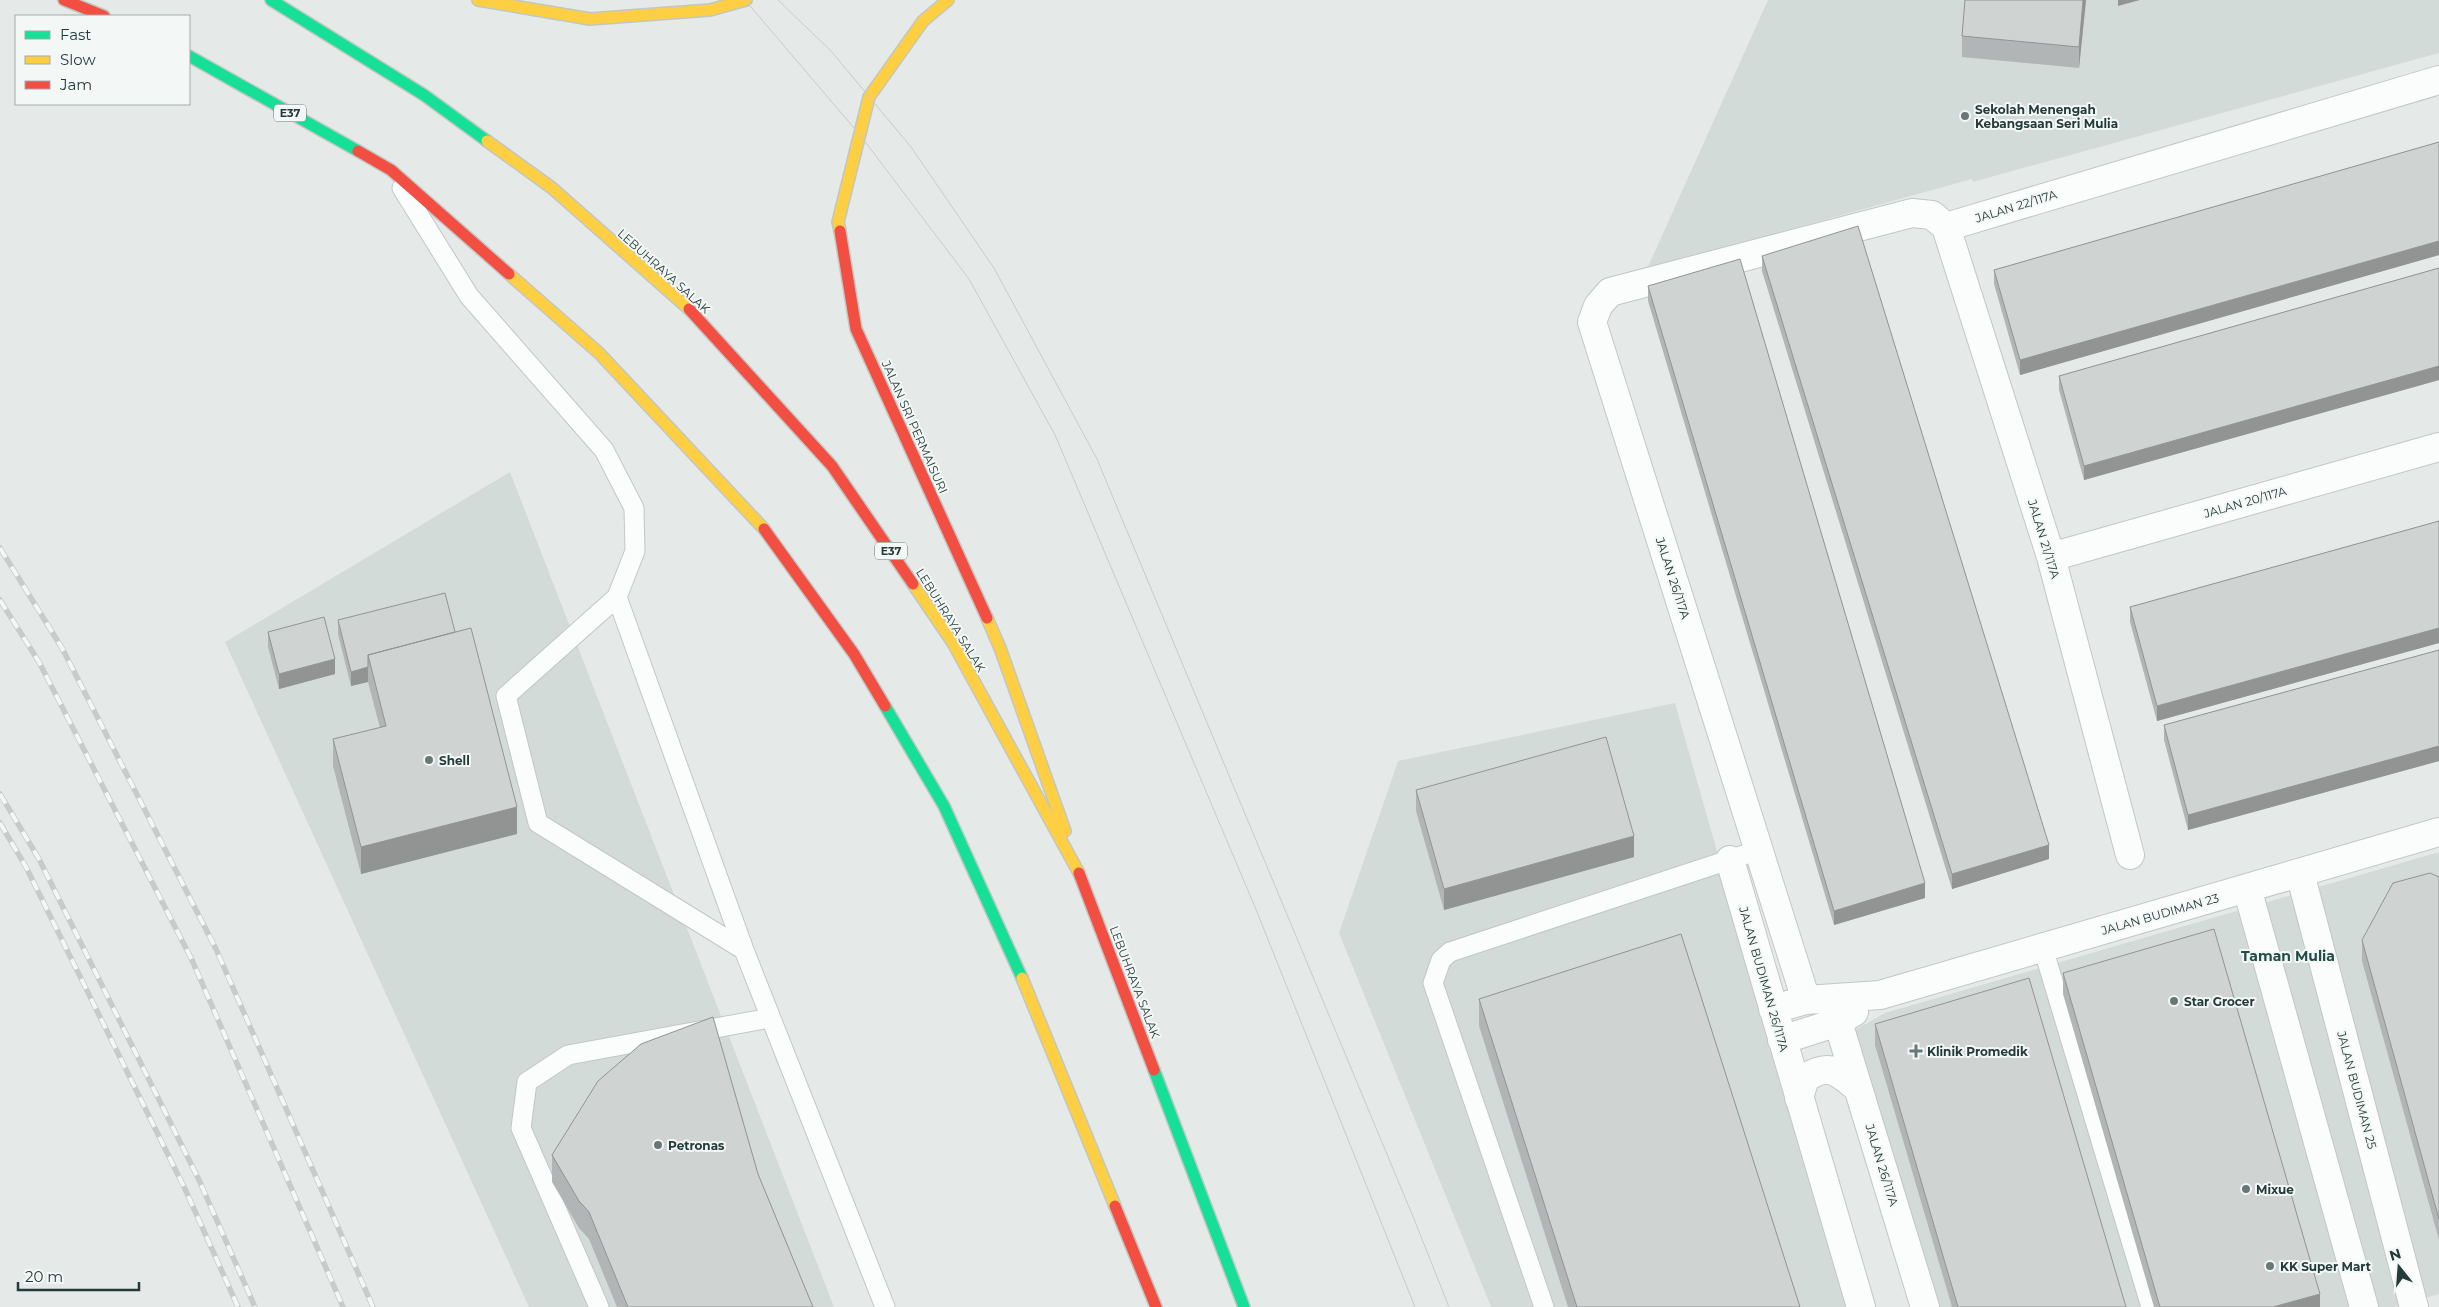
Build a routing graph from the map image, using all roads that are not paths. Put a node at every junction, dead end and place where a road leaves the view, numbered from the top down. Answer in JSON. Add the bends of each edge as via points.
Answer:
{"nodes":[{"id":1,"x":64,"y":0,"type":"edge"},
{"id":2,"x":271,"y":0,"type":"edge"},
{"id":3,"x":478,"y":0,"type":"edge"},
{"id":4,"x":746,"y":0,"type":"edge"},
{"id":5,"x":948,"y":0,"type":"edge"},
{"id":6,"x":102,"y":15,"type":"edge"},
{"id":7,"x":190,"y":57,"type":"edge"},
{"id":8,"x":2439,"y":80,"type":"edge"},
{"id":9,"x":391,"y":170,"type":"junction"},
{"id":10,"x":1946,"y":227,"type":"junction"},
{"id":11,"x":2439,"y":447,"type":"edge"},
{"id":12,"x":2051,"y":557,"type":"junction"},
{"id":13,"x":617,"y":597,"type":"junction"},
{"id":14,"x":2439,"y":832,"type":"edge"},
{"id":15,"x":1760,"y":850,"type":"junction"},
{"id":16,"x":2130,"y":855,"type":"dead end"},
{"id":17,"x":1730,"y":860,"type":"junction"},
{"id":18,"x":2300,"y":873,"type":"junction"},
{"id":19,"x":1080,"y":875,"type":"junction"},
{"id":20,"x":2247,"y":888,"type":"junction"},
{"id":21,"x":2043,"y":948,"type":"junction"},
{"id":22,"x":744,"y":950,"type":"junction"},
{"id":23,"x":1880,"y":995,"type":"junction"},
{"id":24,"x":1806,"y":1000,"type":"junction"},
{"id":25,"x":1773,"y":1009,"type":"junction"},
{"id":26,"x":770,"y":1018,"type":"junction"},
{"id":27,"x":1838,"y":1022,"type":"junction"},
{"id":28,"x":1782,"y":1040,"type":"junction"},
{"id":29,"x":1858,"y":1088,"type":"junction"},
{"id":30,"x":1799,"y":1098,"type":"junction"},
{"id":31,"x":599,"y":1307,"type":"edge"},
{"id":32,"x":885,"y":1307,"type":"edge"},
{"id":33,"x":1156,"y":1307,"type":"edge"},
{"id":34,"x":1244,"y":1307,"type":"edge"},
{"id":35,"x":1544,"y":1307,"type":"edge"},
{"id":36,"x":1861,"y":1307,"type":"edge"},
{"id":37,"x":1925,"y":1307,"type":"edge"},
{"id":38,"x":2151,"y":1307,"type":"edge"},
{"id":39,"x":2364,"y":1307,"type":"edge"},
{"id":40,"x":2414,"y":1307,"type":"edge"}],
"edges":[{"from":1,"to":6,"type":"main road"},
{"from":2,"to":19,"type":"main road","name":"LEBUHRAYA SALAK","number":"E37","via":[[424,95],[552,188],[688,308],[832,466],[889,547],[953,643]]},
{"from":3,"to":4,"type":"main road","via":[[590,19],[710,10]]},
{"from":5,"to":19,"type":"main road","name":"JALAN SRI PERMAISURI","via":[[923,21],[868,97],[838,222],[856,330],[1000,648]]},
{"from":7,"to":9,"type":"main road","number":"E37"},
{"from":8,"to":10,"type":"street","name":"JALAN 22/117A"},
{"from":9,"to":13,"type":"lane","via":[[468,296],[604,450],[634,508],[635,551]]},
{"from":9,"to":33,"type":"main road","number":"E37","via":[[599,353],[768,534],[854,654],[944,806],[1029,995]]},
{"from":10,"to":12,"type":"street","name":"JALAN 21/117A"},
{"from":10,"to":15,"type":"street","name":"JALAN 26/117A","via":[[1932,215],[1912,213],[1610,292],[1598,306],[1592,322]]},
{"from":11,"to":12,"type":"street","name":"JALAN 20/117A"},
{"from":12,"to":16,"type":"street","name":"JALAN 21/117A"},
{"from":13,"to":22,"type":"lane"},
{"from":13,"to":22,"type":"lane","via":[[506,696],[538,823]]},
{"from":14,"to":18,"type":"street","name":"JALAN BUDIMAN 23"},
{"from":15,"to":17,"type":"lane"},
{"from":15,"to":24,"type":"street"},
{"from":17,"to":25,"type":"street","name":"JALAN BUDIMAN 26/117A"},
{"from":17,"to":35,"type":"lane","via":[[1450,952],[1441,960],[1433,983]]},
{"from":18,"to":20,"type":"street","name":"JALAN BUDIMAN 23"},
{"from":18,"to":40,"type":"street","name":"JALAN BUDIMAN 25"},
{"from":19,"to":34,"type":"main road","name":"LEBUHRAYA SALAK","number":"E37"},
{"from":20,"to":21,"type":"street","name":"JALAN BUDIMAN 23"},
{"from":20,"to":39,"type":"street"},
{"from":21,"to":23,"type":"street","name":"JALAN BUDIMAN 23"},
{"from":21,"to":38,"type":"lane"},
{"from":22,"to":26,"type":"lane"},
{"from":23,"to":24,"type":"street","name":"JALAN BUDIMAN 23"},
{"from":23,"to":27,"type":"street","name":"JALAN BUDIMAN 23"},
{"from":24,"to":25,"type":"street","name":"JALAN BUDIMAN 23"},
{"from":25,"to":28,"type":"street","name":"JALAN BUDIMAN 26/117A"},
{"from":26,"to":31,"type":"lane","via":[[568,1055],[527,1082],[521,1128]]},
{"from":26,"to":32,"type":"lane"},
{"from":27,"to":28,"type":"street","name":"JALAN BUDIMAN 23"},
{"from":27,"to":29,"type":"street","name":"JALAN 26/117A"},
{"from":28,"to":30,"type":"street","name":"JALAN BUDIMAN 26/117A"},
{"from":29,"to":30,"type":"street","via":[[1833,1069],[1818,1070],[1804,1078]]},
{"from":29,"to":37,"type":"street","name":"JALAN 26/117A"},
{"from":30,"to":36,"type":"street","name":"JALAN BUDIMAN 26/117A"}]}
